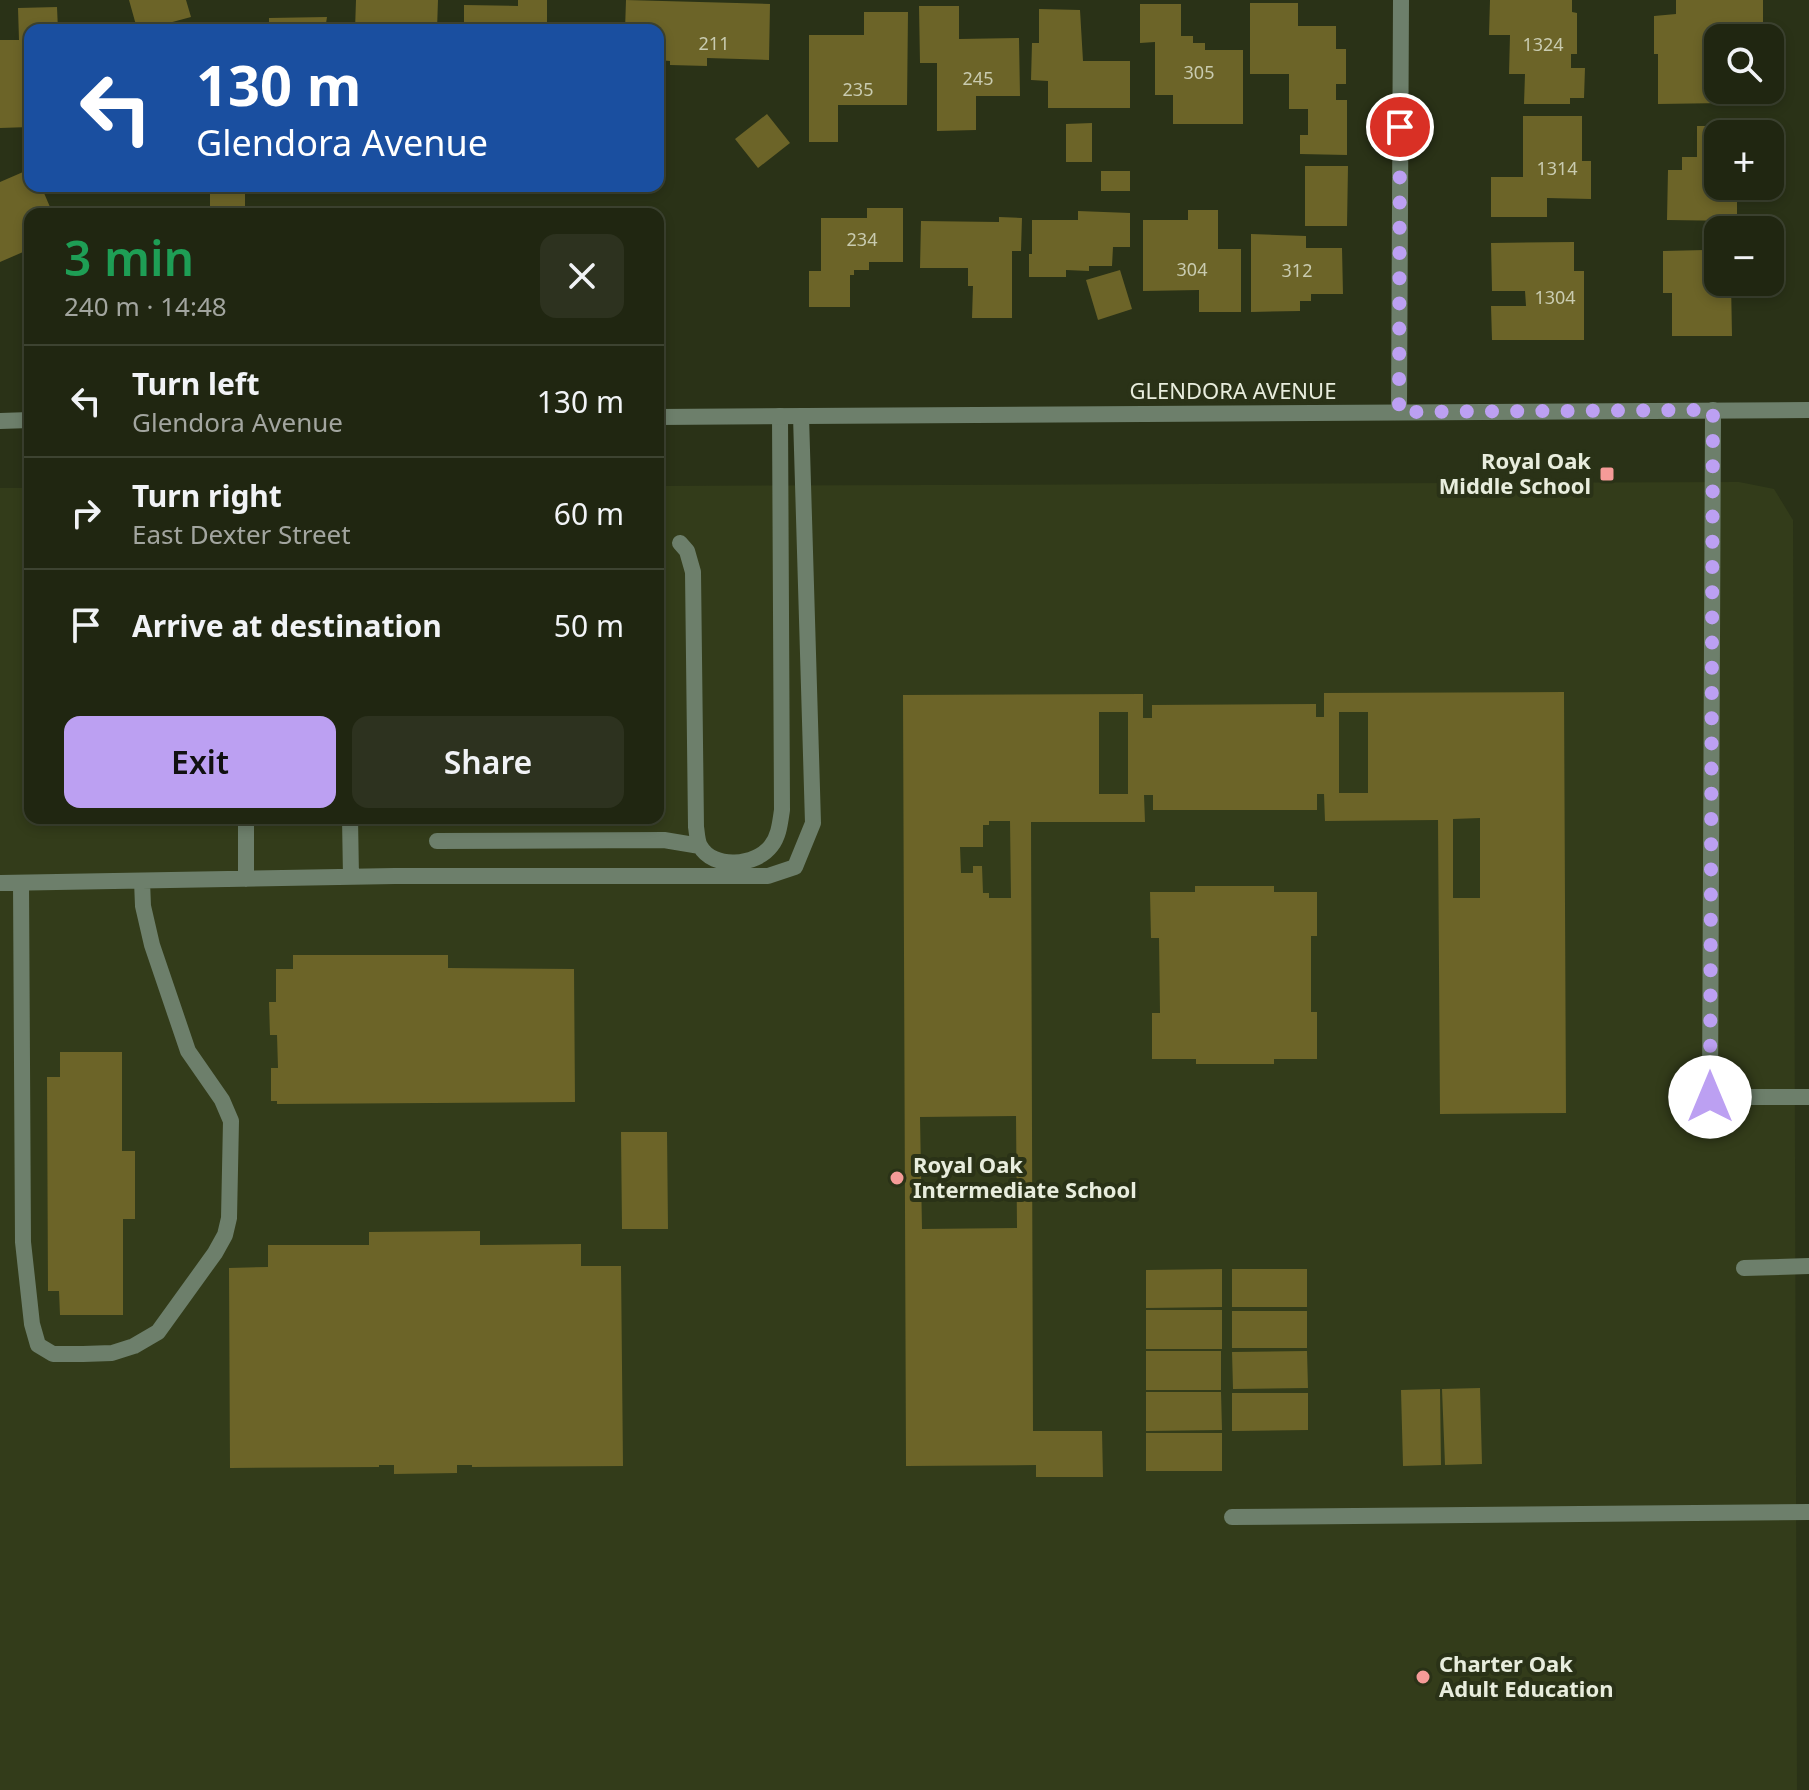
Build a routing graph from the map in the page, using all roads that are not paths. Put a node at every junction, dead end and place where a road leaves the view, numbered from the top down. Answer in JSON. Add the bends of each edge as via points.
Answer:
{"nodes":[{"id":1,"x":1401,"y":0,"type":"edge"},
{"id":2,"x":1713,"y":410,"type":"junction"},
{"id":3,"x":1809,"y":410,"type":"edge"},
{"id":4,"x":1399,"y":412,"type":"junction"},
{"id":5,"x":780,"y":416,"type":"junction"},
{"id":6,"x":801,"y":416,"type":"junction"},
{"id":7,"x":664,"y":417,"type":"edge"},
{"id":8,"x":24,"y":420,"type":"edge"},
{"id":9,"x":0,"y":421,"type":"edge"},
{"id":10,"x":680,"y":543,"type":"dead end"},
{"id":11,"x":246,"y":824,"type":"edge"},
{"id":12,"x":350,"y":824,"type":"edge"},
{"id":13,"x":437,"y":841,"type":"dead end"},
{"id":14,"x":700,"y":846,"type":"junction"},
{"id":15,"x":351,"y":877,"type":"junction"},
{"id":16,"x":246,"y":879,"type":"junction"},
{"id":17,"x":142,"y":881,"type":"junction"},
{"id":18,"x":0,"y":883,"type":"edge"},
{"id":19,"x":21,"y":883,"type":"junction"},
{"id":20,"x":1809,"y":1097,"type":"edge"},
{"id":21,"x":1809,"y":1266,"type":"edge"},
{"id":22,"x":1744,"y":1268,"type":"dead end"},
{"id":23,"x":1809,"y":1512,"type":"edge"},
{"id":24,"x":1232,"y":1517,"type":"dead end"}],
"edges":[{"from":1,"to":4,"type":"street"},
{"from":2,"to":3,"type":"street","name":"GLENDORA AVENUE"},
{"from":2,"to":4,"type":"street","name":"GLENDORA AVENUE"},
{"from":2,"to":20,"type":"street","via":[[1710,1097]]},
{"from":4,"to":6,"type":"street","name":"GLENDORA AVENUE"},
{"from":5,"to":6,"type":"street","name":"GLENDORA AVENUE"},
{"from":5,"to":7,"type":"street","name":"GLENDORA AVENUE"},
{"from":5,"to":14,"type":"street","via":[[778,833],[771,847],[749,861],[726,862]]},
{"from":6,"to":15,"type":"street","via":[[813,823],[795,867],[768,876]]},
{"from":8,"to":9,"type":"street"},
{"from":10,"to":14,"type":"street","via":[[693,572]]},
{"from":11,"to":16,"type":"street"},
{"from":12,"to":15,"type":"street"},
{"from":13,"to":14,"type":"street","via":[[664,840]]},
{"from":15,"to":16,"type":"street"},
{"from":16,"to":17,"type":"street"},
{"from":17,"to":19,"type":"street"},
{"from":17,"to":19,"type":"street","via":[[152,945],[188,1051],[231,1121],[229,1218],[215,1253],[158,1332],[123,1350],[83,1354],[53,1354],[38,1345],[30,1309],[23,1242]]},
{"from":18,"to":19,"type":"street"},
{"from":21,"to":22,"type":"street"},
{"from":23,"to":24,"type":"street"}]}
